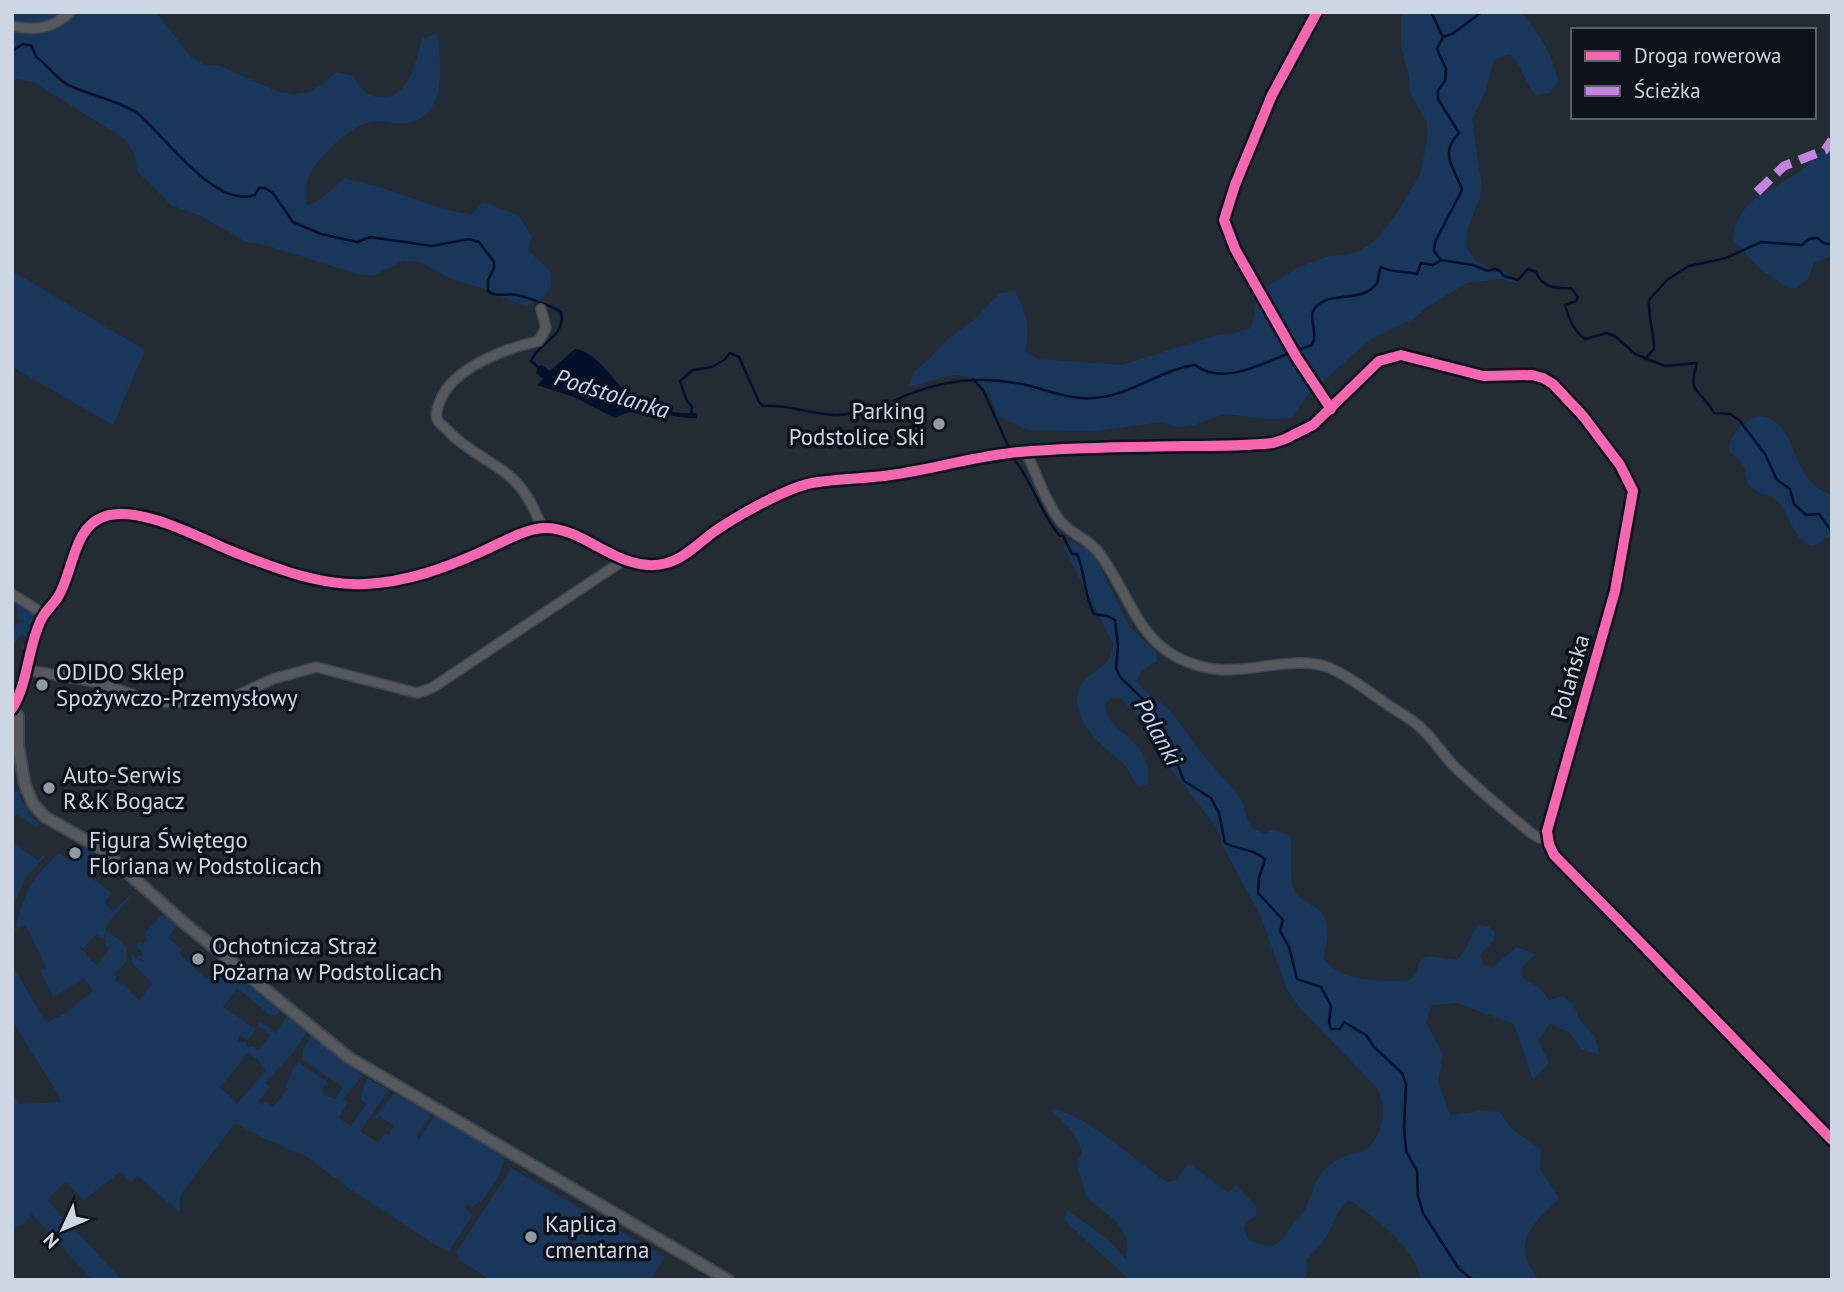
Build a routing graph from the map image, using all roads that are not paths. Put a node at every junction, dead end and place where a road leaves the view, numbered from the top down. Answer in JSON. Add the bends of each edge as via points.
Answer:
{"nodes":[{"id":1,"x":70,"y":12,"type":"edge"},
{"id":2,"x":1317,"y":12,"type":"edge"},
{"id":3,"x":12,"y":26,"type":"edge"},
{"id":4,"x":541,"y":309,"type":"dead end"},
{"id":5,"x":1331,"y":409,"type":"junction"},
{"id":6,"x":1026,"y":452,"type":"junction"},
{"id":7,"x":542,"y":528,"type":"junction"},
{"id":8,"x":624,"y":560,"type":"junction"},
{"id":9,"x":12,"y":594,"type":"edge"},
{"id":10,"x":44,"y":614,"type":"junction"},
{"id":11,"x":27,"y":670,"type":"junction"},
{"id":12,"x":12,"y":710,"type":"edge"},
{"id":13,"x":1548,"y":839,"type":"junction"},
{"id":14,"x":1832,"y":1140,"type":"edge"},
{"id":15,"x":728,"y":1280,"type":"edge"}],
"edges":[{"from":1,"to":3,"type":"street","via":[[47,27]]},
{"from":2,"to":5,"type":"street","via":[[1272,95],[1224,220],[1251,278]]},
{"from":4,"to":7,"type":"street","via":[[546,328],[539,341],[485,359],[462,374],[444,389],[436,412],[438,421],[464,447],[514,480],[531,501]]},
{"from":5,"to":6,"type":"street","name":"Polańska","via":[[1313,425],[1273,443]]},
{"from":5,"to":13,"type":"street","name":"Polańska","via":[[1379,361],[1401,355],[1483,376],[1532,375],[1553,384],[1620,465],[1633,491],[1615,591]]},
{"from":6,"to":8,"type":"street","name":"Polańska","via":[[890,475],[809,483],[717,530],[668,563],[647,566]]},
{"from":6,"to":13,"type":"street","via":[[1057,516],[1098,551],[1144,631],[1156,642],[1177,657],[1214,668],[1328,667],[1422,728],[1485,795],[1531,833]]},
{"from":7,"to":8,"type":"street","name":"Polańska","via":[[562,530]]},
{"from":7,"to":10,"type":"street","via":[[444,568],[401,581],[363,584],[325,582],[284,571],[159,520],[136,514],[109,515],[100,517],[79,540],[62,590]]},
{"from":8,"to":11,"type":"street","via":[[417,694],[316,667],[229,698],[171,703],[96,682]]},
{"from":9,"to":10,"type":"street"},
{"from":10,"to":11,"type":"street"},
{"from":11,"to":12,"type":"street"},
{"from":12,"to":15,"type":"street","via":[[18,716],[18,745],[29,798],[45,817],[100,848],[348,1057]]},
{"from":13,"to":14,"type":"street","via":[[1553,855]]}]}
